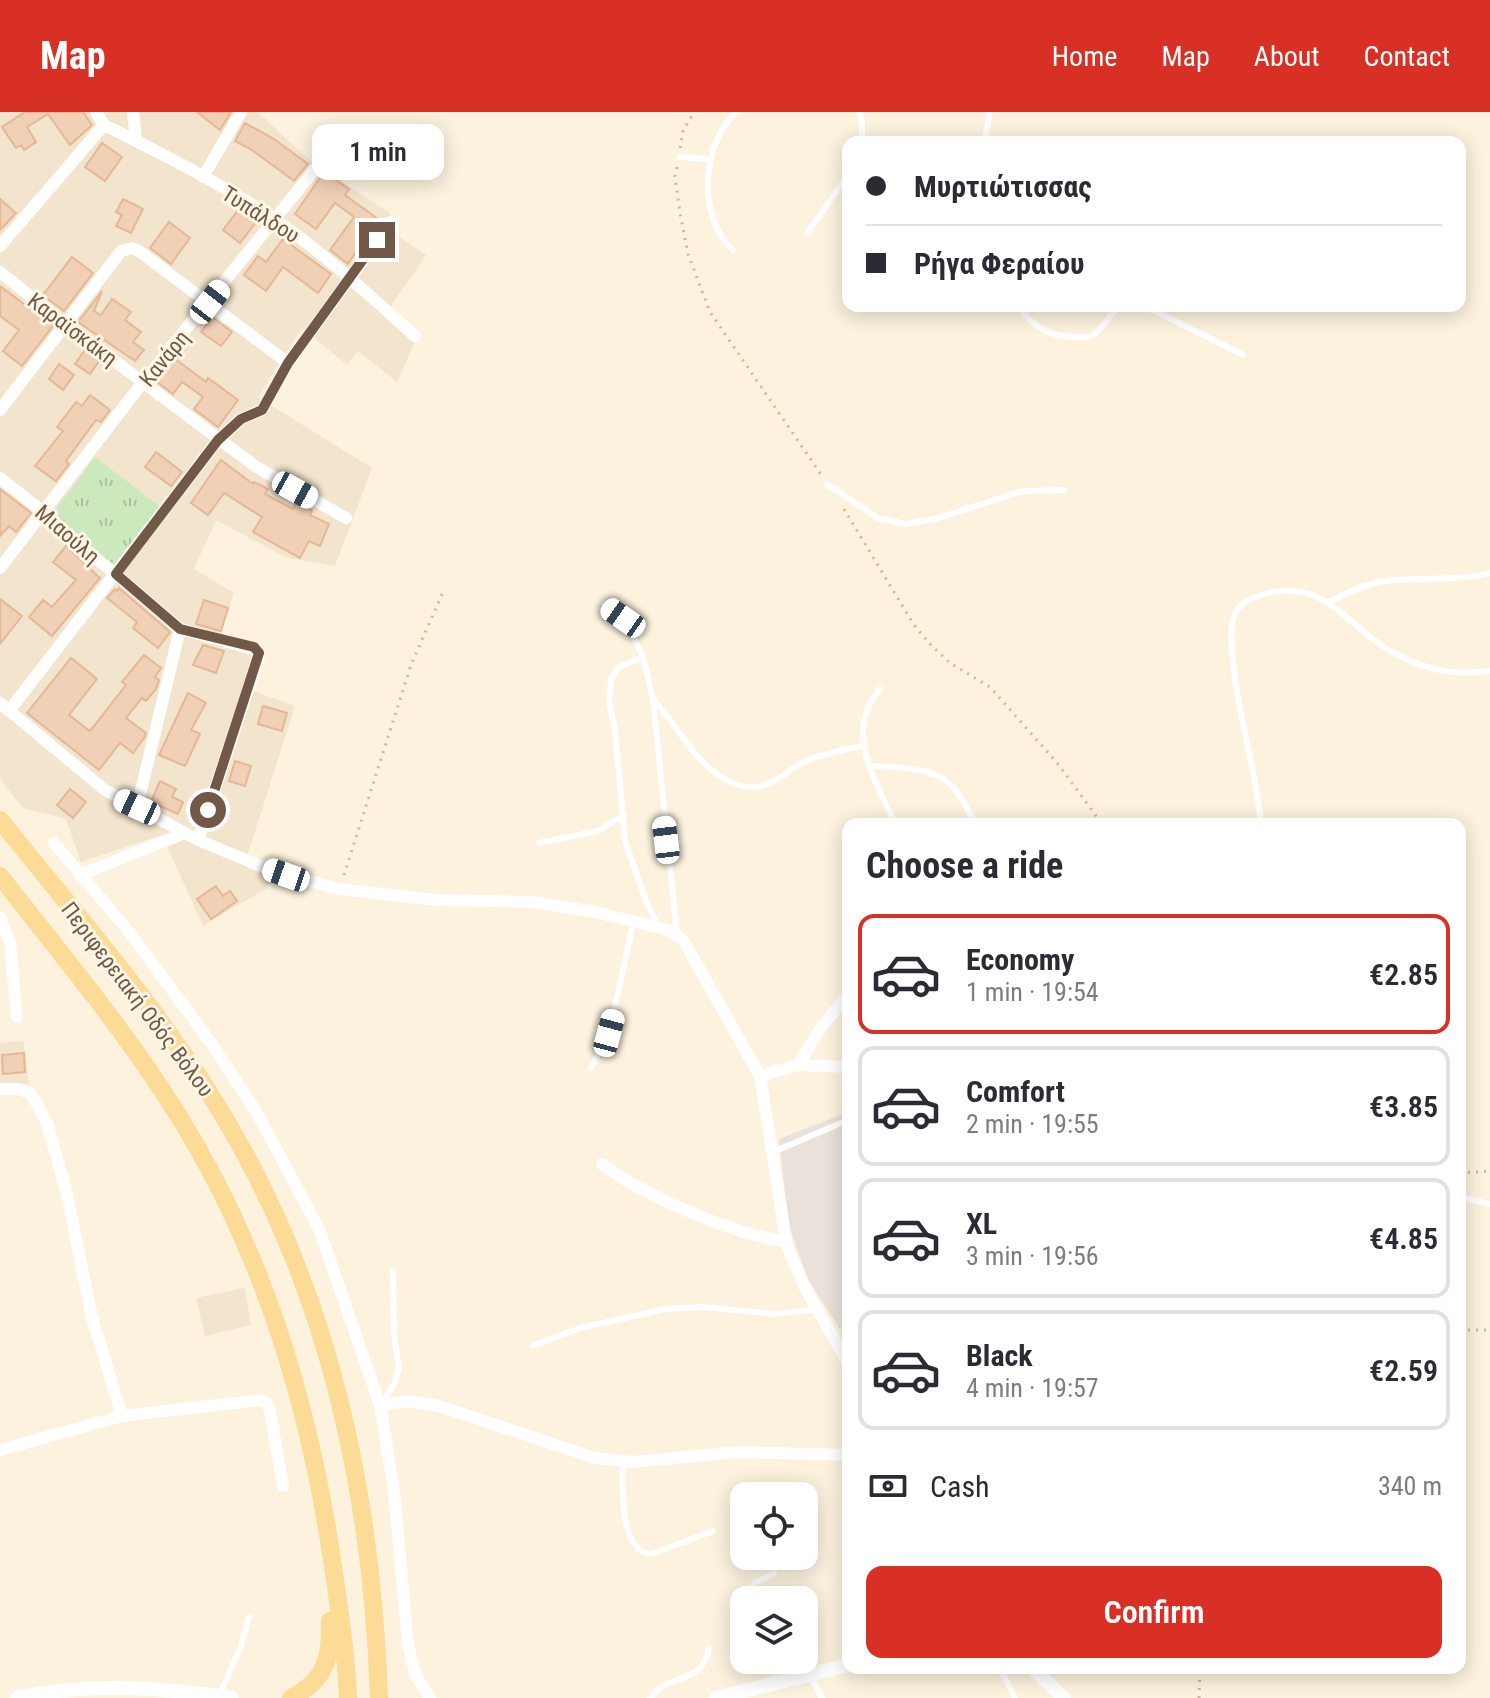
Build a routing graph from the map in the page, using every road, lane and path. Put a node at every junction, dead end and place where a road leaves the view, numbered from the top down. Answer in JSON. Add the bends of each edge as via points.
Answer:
{"nodes":[{"id":1,"x":96,"y":112,"type":"edge"},
{"id":2,"x":133,"y":112,"type":"edge"},
{"id":3,"x":241,"y":112,"type":"edge"},
{"id":4,"x":737,"y":112,"type":"edge"},
{"id":5,"x":859,"y":112,"type":"edge"},
{"id":6,"x":990,"y":112,"type":"edge"},
{"id":7,"x":104,"y":125,"type":"junction"},
{"id":8,"x":861,"y":136,"type":"edge"},
{"id":9,"x":985,"y":136,"type":"edge"},
{"id":10,"x":136,"y":141,"type":"junction"},
{"id":11,"x":679,"y":157,"type":"dead end"},
{"id":12,"x":709,"y":159,"type":"junction"},
{"id":13,"x":316,"y":168,"type":"dead end"},
{"id":14,"x":203,"y":177,"type":"junction"},
{"id":15,"x":842,"y":184,"type":"edge"},
{"id":16,"x":274,"y":219,"type":"junction"},
{"id":17,"x":391,"y":222,"type":"dead end"},
{"id":18,"x":808,"y":232,"type":"dead end"},
{"id":19,"x":0,"y":246,"type":"edge"},
{"id":20,"x":733,"y":250,"type":"dead end"},
{"id":21,"x":0,"y":272,"type":"edge"},
{"id":22,"x":350,"y":277,"type":"junction"},
{"id":23,"x":210,"y":302,"type":"junction"},
{"id":24,"x":1024,"y":312,"type":"edge"},
{"id":25,"x":1112,"y":312,"type":"edge"},
{"id":26,"x":1157,"y":312,"type":"edge"},
{"id":27,"x":65,"y":324,"type":"junction"},
{"id":28,"x":415,"y":336,"type":"dead end"},
{"id":29,"x":1243,"y":355,"type":"dead end"},
{"id":30,"x":288,"y":363,"type":"junction"},
{"id":31,"x":143,"y":382,"type":"junction"},
{"id":32,"x":0,"y":410,"type":"edge"},
{"id":33,"x":218,"y":440,"type":"junction"},
{"id":34,"x":0,"y":478,"type":"edge"},
{"id":35,"x":827,"y":484,"type":"dead end"},
{"id":36,"x":1064,"y":490,"type":"dead end"},
{"id":37,"x":42,"y":511,"type":"junction"},
{"id":38,"x":346,"y":518,"type":"dead end"},
{"id":39,"x":0,"y":568,"type":"edge"},
{"id":40,"x":1490,"y":573,"type":"edge"},
{"id":41,"x":116,"y":574,"type":"junction"},
{"id":42,"x":443,"y":592,"type":"dead end"},
{"id":43,"x":1327,"y":603,"type":"junction"},
{"id":44,"x":604,"y":604,"type":"dead end"},
{"id":45,"x":180,"y":629,"type":"junction"},
{"id":46,"x":643,"y":657,"type":"junction"},
{"id":47,"x":1490,"y":671,"type":"edge"},
{"id":48,"x":880,"y":689,"type":"dead end"},
{"id":49,"x":653,"y":699,"type":"junction"},
{"id":50,"x":5,"y":707,"type":"edge"},
{"id":51,"x":862,"y":746,"type":"junction"},
{"id":52,"x":868,"y":766,"type":"junction"},
{"id":53,"x":137,"y":807,"type":"junction"},
{"id":54,"x":624,"y":815,"type":"junction"},
{"id":55,"x":892,"y":818,"type":"edge"},
{"id":56,"x":972,"y":818,"type":"edge"},
{"id":57,"x":1260,"y":818,"type":"edge"},
{"id":58,"x":0,"y":820,"type":"edge"},
{"id":59,"x":185,"y":833,"type":"junction"},
{"id":60,"x":198,"y":840,"type":"junction"},
{"id":61,"x":54,"y":843,"type":"dead end"},
{"id":62,"x":539,"y":843,"type":"dead end"},
{"id":63,"x":80,"y":875,"type":"junction"},
{"id":64,"x":0,"y":876,"type":"edge"},
{"id":65,"x":339,"y":889,"type":"junction"},
{"id":66,"x":0,"y":918,"type":"edge"},
{"id":67,"x":634,"y":920,"type":"junction"},
{"id":68,"x":659,"y":927,"type":"junction"},
{"id":69,"x":677,"y":934,"type":"junction"},
{"id":70,"x":842,"y":1002,"type":"edge"},
{"id":71,"x":17,"y":1017,"type":"dead end"},
{"id":72,"x":798,"y":1065,"type":"junction"},
{"id":73,"x":842,"y":1067,"type":"edge"},
{"id":74,"x":591,"y":1068,"type":"dead end"},
{"id":75,"x":760,"y":1076,"type":"junction"},
{"id":76,"x":0,"y":1089,"type":"edge"},
{"id":77,"x":842,"y":1123,"type":"edge"},
{"id":78,"x":773,"y":1152,"type":"junction"},
{"id":79,"x":602,"y":1164,"type":"dead end"},
{"id":80,"x":1490,"y":1171,"type":"edge"},
{"id":81,"x":1466,"y":1173,"type":"edge"},
{"id":82,"x":1466,"y":1198,"type":"edge"},
{"id":83,"x":1490,"y":1204,"type":"edge"},
{"id":84,"x":786,"y":1241,"type":"junction"},
{"id":85,"x":393,"y":1271,"type":"dead end"},
{"id":86,"x":818,"y":1309,"type":"junction"},
{"id":87,"x":1466,"y":1330,"type":"edge"},
{"id":88,"x":1490,"y":1330,"type":"edge"},
{"id":89,"x":532,"y":1346,"type":"dead end"},
{"id":90,"x":842,"y":1352,"type":"edge"},
{"id":91,"x":380,"y":1405,"type":"junction"},
{"id":92,"x":122,"y":1416,"type":"junction"},
{"id":93,"x":0,"y":1450,"type":"edge"},
{"id":94,"x":842,"y":1455,"type":"edge"},
{"id":95,"x":623,"y":1461,"type":"junction"},
{"id":96,"x":283,"y":1486,"type":"dead end"},
{"id":97,"x":713,"y":1531,"type":"dead end"},
{"id":98,"x":774,"y":1573,"type":"dead end"},
{"id":99,"x":335,"y":1583,"type":"junction"},
{"id":100,"x":753,"y":1586,"type":"edge"},
{"id":101,"x":249,"y":1617,"type":"dead end"},
{"id":102,"x":709,"y":1648,"type":"dead end"},
{"id":103,"x":842,"y":1667,"type":"edge"},
{"id":104,"x":784,"y":1674,"type":"edge"},
{"id":105,"x":1003,"y":1674,"type":"edge"},
{"id":106,"x":1038,"y":1674,"type":"edge"},
{"id":107,"x":1200,"y":1674,"type":"edge"},
{"id":108,"x":810,"y":1675,"type":"junction"},
{"id":109,"x":788,"y":1681,"type":"junction"},
{"id":110,"x":225,"y":1697,"type":"edge"},
{"id":111,"x":17,"y":1698,"type":"edge"},
{"id":112,"x":291,"y":1698,"type":"edge"},
{"id":113,"x":348,"y":1698,"type":"edge"},
{"id":114,"x":379,"y":1698,"type":"edge"},
{"id":115,"x":430,"y":1698,"type":"edge"},
{"id":116,"x":650,"y":1698,"type":"edge"},
{"id":117,"x":716,"y":1698,"type":"edge"},
{"id":118,"x":822,"y":1698,"type":"edge"},
{"id":119,"x":1015,"y":1698,"type":"edge"},
{"id":120,"x":1064,"y":1698,"type":"edge"},
{"id":121,"x":1199,"y":1698,"type":"edge"}],
"edges":[{"from":1,"to":7,"type":"street"},
{"from":2,"to":10,"type":"street"},
{"from":3,"to":14,"type":"street"},
{"from":4,"to":12,"type":"lane","via":[[725,122]]},
{"from":5,"to":8,"type":"lane"},
{"from":6,"to":9,"type":"lane"},
{"from":7,"to":10,"type":"street","name":"Τυπάλδου"},
{"from":7,"to":19,"type":"street"},
{"from":10,"to":14,"type":"street","name":"Τυπάλδου"},
{"from":11,"to":12,"type":"lane"},
{"from":12,"to":20,"type":"lane","via":[[712,210]]},
{"from":13,"to":16,"type":"street","name":"Κανάρη"},
{"from":14,"to":16,"type":"street","name":"Τυπάλδου"},
{"from":15,"to":18,"type":"lane"},
{"from":16,"to":22,"type":"street","name":"Τυπάλδου"},
{"from":16,"to":23,"type":"street","name":"Κανάρη"},
{"from":17,"to":22,"type":"street"},
{"from":21,"to":27,"type":"street","name":"Καραϊσκάκη"},
{"from":22,"to":28,"type":"street","name":"Τυπάλδου"},
{"from":22,"to":30,"type":"street"},
{"from":23,"to":27,"type":"street","via":[[139,251],[126,249]]},
{"from":23,"to":30,"type":"street"},
{"from":23,"to":31,"type":"street","name":"Κανάρη"},
{"from":24,"to":25,"type":"lane","via":[[1056,336],[1089,337]]},
{"from":26,"to":29,"type":"lane"},
{"from":27,"to":31,"type":"street","name":"Καραϊσκάκη"},
{"from":27,"to":32,"type":"street"},
{"from":30,"to":33,"type":"street","via":[[261,412],[241,419]]},
{"from":31,"to":33,"type":"street","name":"Καραϊσκάκη"},
{"from":31,"to":37,"type":"street","name":"Κανάρη"},
{"from":33,"to":38,"type":"street","name":"Καραϊσκάκη","via":[[269,476]]},
{"from":33,"to":41,"type":"street"},
{"from":34,"to":37,"type":"street","name":"Μιαούλη"},
{"from":35,"to":36,"type":"lane","via":[[878,518],[906,524],[1012,493]]},
{"from":37,"to":39,"type":"street","name":"Κανάρη"},
{"from":37,"to":41,"type":"street","name":"Μιαούλη"},
{"from":40,"to":43,"type":"lane","via":[[1455,580],[1382,581]]},
{"from":41,"to":45,"type":"street","name":"Μιαούλη"},
{"from":41,"to":50,"type":"street"},
{"from":42,"to":65,"type":"path","via":[[411,665]]},
{"from":43,"to":47,"type":"lane","via":[[1398,656],[1448,673]]},
{"from":43,"to":57,"type":"lane","via":[[1315,594],[1295,591],[1264,594],[1246,600],[1233,619],[1235,681]]},
{"from":44,"to":46,"type":"lane","via":[[623,618]]},
{"from":45,"to":53,"type":"street"},
{"from":45,"to":60,"type":"street","name":"Μιαούλη","via":[[254,647],[259,653]]},
{"from":46,"to":49,"type":"lane"},
{"from":46,"to":54,"type":"lane","via":[[619,667],[611,679],[609,702]]},
{"from":48,"to":51,"type":"lane","via":[[867,708]]},
{"from":49,"to":51,"type":"lane","via":[[700,759],[740,787],[771,783],[807,761]]},
{"from":49,"to":69,"type":"lane"},
{"from":50,"to":53,"type":"street","via":[[89,778]]},
{"from":51,"to":52,"type":"lane"},
{"from":52,"to":55,"type":"lane"},
{"from":52,"to":56,"type":"lane","via":[[910,769],[947,781]]},
{"from":53,"to":59,"type":"street"},
{"from":54,"to":62,"type":"lane","via":[[598,831]]},
{"from":54,"to":68,"type":"lane","via":[[633,867]]},
{"from":58,"to":114,"type":"main road","name":"Περιφερειακή Οδός Βόλου","via":[[164,1026],[217,1104],[282,1229],[328,1357],[353,1460],[373,1593]]},
{"from":59,"to":60,"type":"street"},
{"from":59,"to":63,"type":"street"},
{"from":60,"to":65,"type":"street","via":[[268,869]]},
{"from":61,"to":63,"type":"street"},
{"from":63,"to":91,"type":"street","via":[[177,995],[257,1113],[319,1229]]},
{"from":64,"to":99,"type":"main road","name":"Περιφερειακή Οδός Βόλου","via":[[161,1089],[246,1246],[303,1406]]},
{"from":65,"to":67,"type":"street","via":[[436,900],[532,902]]},
{"from":66,"to":71,"type":"street","via":[[10,943]]},
{"from":67,"to":68,"type":"street"},
{"from":67,"to":74,"type":"lane","via":[[609,1033]]},
{"from":68,"to":69,"type":"street"},
{"from":69,"to":75,"type":"street"},
{"from":70,"to":72,"type":"street"},
{"from":72,"to":73,"type":"street"},
{"from":72,"to":75,"type":"street"},
{"from":75,"to":78,"type":"street"},
{"from":76,"to":92,"type":"street","via":[[31,1094],[47,1123],[92,1317]]},
{"from":77,"to":78,"type":"lane"},
{"from":78,"to":84,"type":"street"},
{"from":79,"to":84,"type":"street","via":[[622,1180],[699,1215]]},
{"from":80,"to":81,"type":"path"},
{"from":82,"to":83,"type":"lane"},
{"from":84,"to":86,"type":"street"},
{"from":85,"to":91,"type":"lane","via":[[399,1368]]},
{"from":86,"to":89,"type":"lane","via":[[775,1314],[666,1309],[580,1328]]},
{"from":86,"to":90,"type":"street"},
{"from":87,"to":88,"type":"path"},
{"from":91,"to":95,"type":"street","via":[[409,1401],[439,1406],[573,1452]]},
{"from":91,"to":115,"type":"street","via":[[408,1645],[416,1676]]},
{"from":92,"to":93,"type":"street"},
{"from":92,"to":96,"type":"street","via":[[261,1400],[270,1411]]},
{"from":94,"to":95,"type":"street","via":[[738,1452]]},
{"from":95,"to":97,"type":"lane","via":[[624,1514],[637,1547],[651,1554]]},
{"from":98,"to":100,"type":"lane"},
{"from":99,"to":112,"type":"main road","via":[[327,1660],[314,1683]]},
{"from":99,"to":113,"type":"main road","name":"Περιφερειακή Οδός Βόλου"},
{"from":101,"to":110,"type":"lane"},
{"from":102,"to":116,"type":"lane","via":[[702,1670],[669,1681]]},
{"from":103,"to":108,"type":"street"},
{"from":104,"to":109,"type":"lane"},
{"from":105,"to":119,"type":"lane"},
{"from":106,"to":120,"type":"street"},
{"from":107,"to":121,"type":"path"},
{"from":108,"to":109,"type":"street"},
{"from":108,"to":118,"type":"lane"},
{"from":109,"to":117,"type":"street"},
{"from":110,"to":111,"type":"street","via":[[118,1688]]}]}
